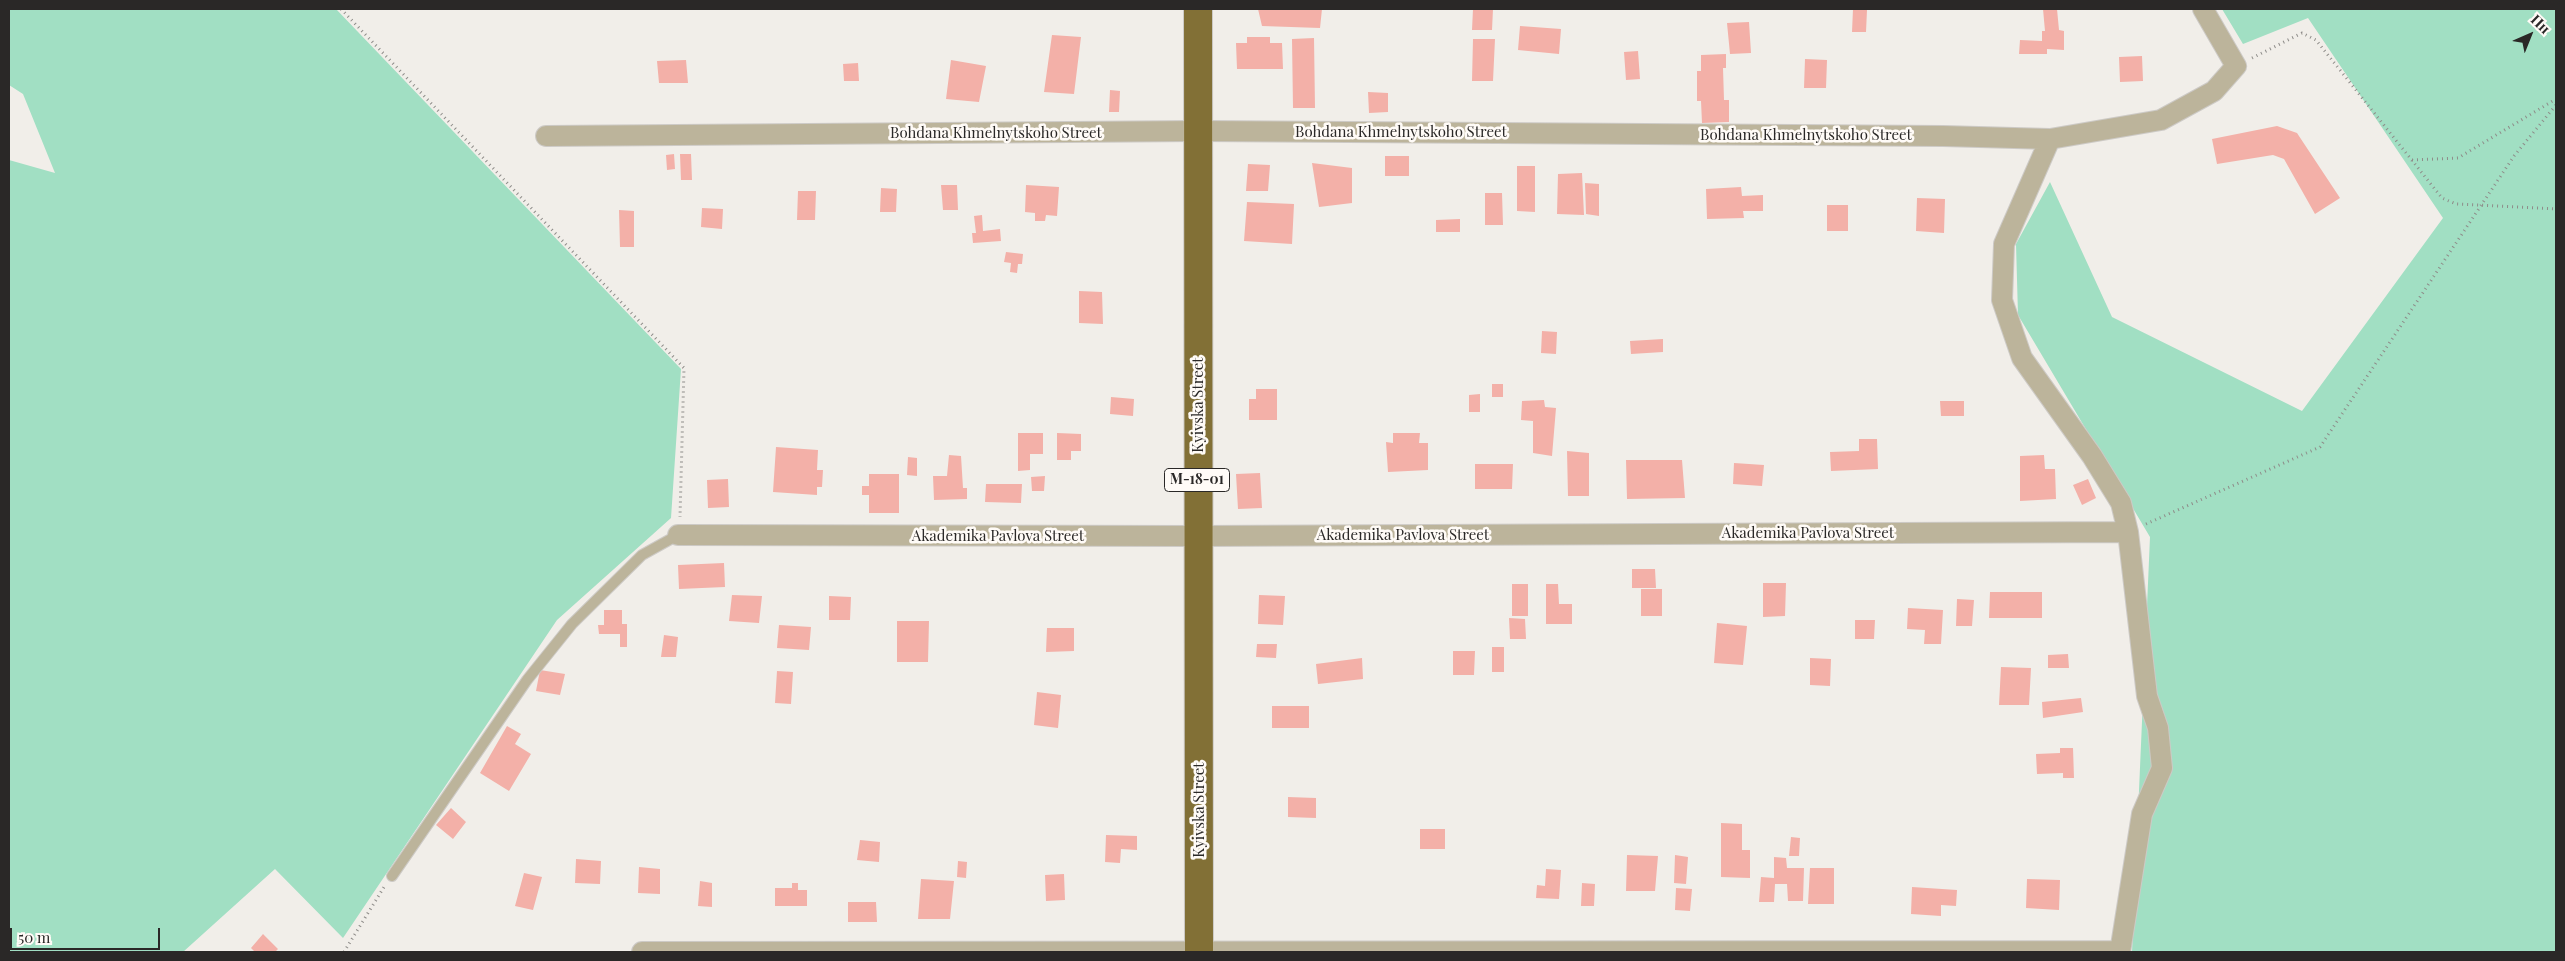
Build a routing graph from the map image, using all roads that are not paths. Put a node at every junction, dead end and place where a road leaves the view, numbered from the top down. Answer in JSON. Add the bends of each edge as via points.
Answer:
{"nodes":[{"id":1,"x":1198,"y":9,"type":"edge"},
{"id":2,"x":2203,"y":9,"type":"edge"},
{"id":3,"x":1199,"y":131,"type":"junction"},
{"id":4,"x":546,"y":136,"type":"dead end"},
{"id":5,"x":2050,"y":139,"type":"junction"},
{"id":6,"x":2128,"y":532,"type":"junction"},
{"id":7,"x":678,"y":535,"type":"joint"},
{"id":8,"x":1197,"y":536,"type":"junction"},
{"id":9,"x":392,"y":876,"type":"road end"},
{"id":10,"x":1199,"y":951,"type":"edge"},
{"id":11,"x":642,"y":952,"type":"edge"},
{"id":12,"x":2120,"y":952,"type":"edge"}],
"edges":[{"from":1,"to":3,"type":"highway","name":"Kyivska Street","number":"М-18-01"},
{"from":2,"to":5,"type":"street","name":"Bohdana Khmelnytskoho Street","via":[[2236,66],[2214,91],[2161,120]]},
{"from":3,"to":4,"type":"street","name":"Bohdana Khmelnytskoho Street"},
{"from":3,"to":5,"type":"street","name":"Bohdana Khmelnytskoho Street"},
{"from":3,"to":8,"type":"highway","name":"Kyivska Street","number":"М-18-01"},
{"from":5,"to":6,"type":"street","via":[[2004,244],[2002,300],[2022,358],[2092,456],[2121,503]]},
{"from":6,"to":8,"type":"street","name":"Akademika Pavlova Street"},
{"from":6,"to":12,"type":"street","via":[[2147,696],[2158,728],[2162,768],[2142,814]]},
{"from":7,"to":8,"type":"street","name":"Akademika Pavlova Street"},
{"from":7,"to":9,"type":"lane","via":[[642,554],[572,624],[527,680]]},
{"from":8,"to":10,"type":"highway","name":"Kyivska Street","number":"М-18-01"},
{"from":10,"to":11,"type":"street"},
{"from":10,"to":12,"type":"street"}]}
